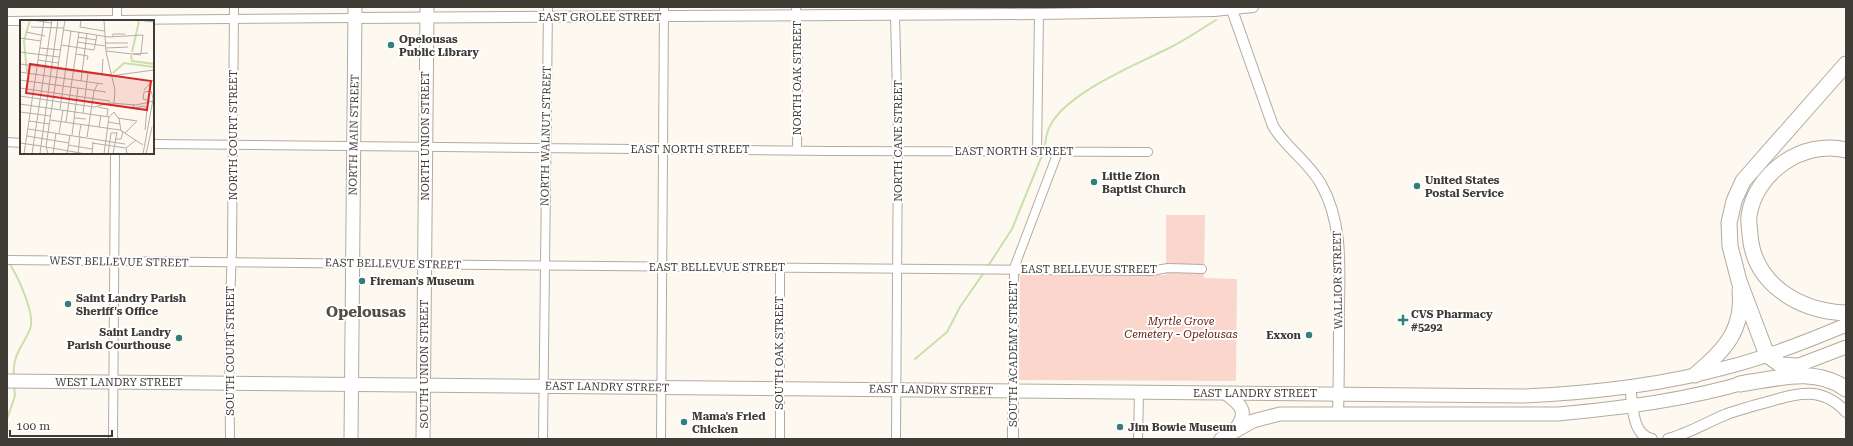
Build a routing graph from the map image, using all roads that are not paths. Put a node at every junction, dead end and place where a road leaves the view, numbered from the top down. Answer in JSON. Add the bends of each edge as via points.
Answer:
{"nodes":[{"id":1,"x":117,"y":7,"type":"edge"},
{"id":2,"x":234,"y":7,"type":"edge"},
{"id":3,"x":1253,"y":7,"type":"edge"},
{"id":4,"x":1231,"y":9,"type":"edge"},
{"id":5,"x":1103,"y":10,"type":"edge"},
{"id":6,"x":796,"y":11,"type":"edge"},
{"id":7,"x":917,"y":11,"type":"edge"},
{"id":8,"x":355,"y":12,"type":"edge"},
{"id":9,"x":426,"y":12,"type":"edge"},
{"id":10,"x":548,"y":12,"type":"edge"},
{"id":11,"x":664,"y":12,"type":"edge"},
{"id":12,"x":895,"y":14,"type":"junction"},
{"id":13,"x":1038,"y":14,"type":"junction"},
{"id":14,"x":234,"y":19,"type":"junction"},
{"id":15,"x":7,"y":20,"type":"edge"},
{"id":16,"x":117,"y":20,"type":"edge"},
{"id":17,"x":1846,"y":64,"type":"edge"},
{"id":18,"x":7,"y":142,"type":"edge"},
{"id":19,"x":20,"y":143,"type":"edge"},
{"id":20,"x":154,"y":144,"type":"edge"},
{"id":21,"x":233,"y":144,"type":"junction"},
{"id":22,"x":354,"y":145,"type":"junction"},
{"id":23,"x":425,"y":146,"type":"junction"},
{"id":24,"x":546,"y":148,"type":"junction"},
{"id":25,"x":663,"y":149,"type":"junction"},
{"id":26,"x":797,"y":150,"type":"junction"},
{"id":27,"x":1846,"y":150,"type":"edge"},
{"id":28,"x":898,"y":151,"type":"junction"},
{"id":29,"x":1041,"y":152,"type":"junction"},
{"id":30,"x":1058,"y":152,"type":"junction"},
{"id":31,"x":1148,"y":152,"type":"dead end"},
{"id":32,"x":116,"y":154,"type":"edge"},
{"id":33,"x":7,"y":260,"type":"edge"},
{"id":34,"x":114,"y":261,"type":"junction"},
{"id":35,"x":231,"y":263,"type":"junction"},
{"id":36,"x":352,"y":263,"type":"junction"},
{"id":37,"x":424,"y":264,"type":"junction"},
{"id":38,"x":545,"y":265,"type":"junction"},
{"id":39,"x":662,"y":266,"type":"junction"},
{"id":40,"x":780,"y":267,"type":"junction"},
{"id":41,"x":898,"y":267,"type":"junction"},
{"id":42,"x":1014,"y":268,"type":"junction"},
{"id":43,"x":1202,"y":269,"type":"dead end"},
{"id":44,"x":1739,"y":281,"type":"junction"},
{"id":45,"x":1846,"y":313,"type":"edge"},
{"id":46,"x":1846,"y":325,"type":"edge"},
{"id":47,"x":1846,"y":347,"type":"edge"},
{"id":48,"x":1767,"y":355,"type":"junction"},
{"id":49,"x":1796,"y":366,"type":"junction"},
{"id":50,"x":1695,"y":375,"type":"junction"},
{"id":51,"x":8,"y":381,"type":"edge"},
{"id":52,"x":114,"y":381,"type":"junction"},
{"id":53,"x":231,"y":383,"type":"junction"},
{"id":54,"x":424,"y":384,"type":"junction"},
{"id":55,"x":1740,"y":384,"type":"junction"},
{"id":56,"x":352,"y":385,"type":"junction"},
{"id":57,"x":544,"y":386,"type":"junction"},
{"id":58,"x":1630,"y":386,"type":"junction"},
{"id":59,"x":662,"y":387,"type":"junction"},
{"id":60,"x":779,"y":389,"type":"junction"},
{"id":61,"x":897,"y":389,"type":"junction"},
{"id":62,"x":1846,"y":389,"type":"edge"},
{"id":63,"x":1013,"y":391,"type":"junction"},
{"id":64,"x":1139,"y":393,"type":"junction"},
{"id":65,"x":1227,"y":394,"type":"junction"},
{"id":66,"x":1338,"y":394,"type":"junction"},
{"id":67,"x":1633,"y":406,"type":"junction"},
{"id":68,"x":1846,"y":412,"type":"edge"},
{"id":69,"x":1338,"y":413,"type":"junction"},
{"id":70,"x":1235,"y":430,"type":"junction"},
{"id":71,"x":113,"y":439,"type":"edge"},
{"id":72,"x":230,"y":439,"type":"edge"},
{"id":73,"x":351,"y":439,"type":"edge"},
{"id":74,"x":424,"y":439,"type":"edge"},
{"id":75,"x":543,"y":439,"type":"edge"},
{"id":76,"x":661,"y":439,"type":"edge"},
{"id":77,"x":780,"y":439,"type":"edge"},
{"id":78,"x":896,"y":439,"type":"edge"},
{"id":79,"x":1013,"y":439,"type":"edge"},
{"id":80,"x":1138,"y":439,"type":"edge"},
{"id":81,"x":1221,"y":439,"type":"edge"},
{"id":82,"x":1652,"y":439,"type":"edge"},
{"id":83,"x":1668,"y":439,"type":"edge"}],
"edges":[{"from":1,"to":16,"type":"street"},
{"from":2,"to":14,"type":"street","name":"NORTH COURT STREET"},
{"from":3,"to":4,"type":"street","name":"EAST GROLEE STREET"},
{"from":4,"to":5,"type":"street","name":"EAST GROLEE STREET"},
{"from":4,"to":66,"type":"street","name":"WALLIOR STREET","via":[[1273,126],[1282,140],[1311,169],[1323,188],[1334,215],[1340,254]]},
{"from":5,"to":13,"type":"street","name":"EAST GROLEE STREET"},
{"from":6,"to":11,"type":"street","name":"EAST GROLEE STREET"},
{"from":6,"to":12,"type":"street","name":"EAST GROLEE STREET"},
{"from":6,"to":26,"type":"street","name":"NORTH OAK STREET"},
{"from":7,"to":12,"type":"street","name":"EAST GROLEE STREET"},
{"from":7,"to":13,"type":"street","name":"EAST GROLEE STREET"},
{"from":8,"to":9,"type":"street","name":"EAST GROLEE STREET"},
{"from":8,"to":14,"type":"street","name":"EAST GROLEE STREET"},
{"from":8,"to":22,"type":"main road","name":"NORTH MAIN STREET"},
{"from":9,"to":10,"type":"street","name":"EAST GROLEE STREET"},
{"from":9,"to":23,"type":"main road","name":"NORTH UNION STREET"},
{"from":10,"to":11,"type":"street","name":"EAST GROLEE STREET"},
{"from":10,"to":24,"type":"street","name":"NORTH WALNUT STREET"},
{"from":11,"to":25,"type":"street"},
{"from":12,"to":28,"type":"street","name":"NORTH CANE STREET"},
{"from":13,"to":29,"type":"street"},
{"from":14,"to":16,"type":"street","name":"EAST GROLEE STREET"},
{"from":14,"to":21,"type":"street","name":"NORTH COURT STREET"},
{"from":15,"to":16,"type":"street","name":"EAST GROLEE STREET"},
{"from":17,"to":44,"type":"highway","via":[[1743,181],[1734,201],[1729,223],[1730,246]]},
{"from":18,"to":19,"type":"street"},
{"from":20,"to":21,"type":"street","name":"EAST NORTH STREET"},
{"from":21,"to":22,"type":"street","name":"EAST NORTH STREET"},
{"from":21,"to":35,"type":"street","name":"NORTH COURT STREET"},
{"from":22,"to":23,"type":"street","name":"EAST NORTH STREET"},
{"from":22,"to":36,"type":"main road","name":"NORTH MAIN STREET"},
{"from":23,"to":24,"type":"street","name":"EAST NORTH STREET"},
{"from":23,"to":37,"type":"main road","name":"NORTH UNION STREET"},
{"from":24,"to":25,"type":"street","name":"EAST NORTH STREET"},
{"from":24,"to":38,"type":"street","name":"NORTH WALNUT STREET"},
{"from":25,"to":26,"type":"street","name":"EAST NORTH STREET"},
{"from":25,"to":39,"type":"street"},
{"from":26,"to":28,"type":"street","name":"EAST NORTH STREET"},
{"from":27,"to":45,"type":"highway","via":[[1821,148],[1801,153],[1785,162],[1765,179],[1749,217],[1751,248],[1761,270],[1775,287],[1797,302],[1812,308]]},
{"from":28,"to":29,"type":"street","name":"EAST NORTH STREET"},
{"from":28,"to":41,"type":"street","name":"NORTH CANE STREET"},
{"from":29,"to":30,"type":"street","name":"EAST NORTH STREET"},
{"from":30,"to":31,"type":"street","name":"EAST NORTH STREET"},
{"from":30,"to":42,"type":"street"},
{"from":32,"to":34,"type":"street"},
{"from":33,"to":34,"type":"street","name":"WEST BELLEVUE STREET"},
{"from":34,"to":35,"type":"street","name":"WEST BELLEVUE STREET"},
{"from":34,"to":52,"type":"street"},
{"from":35,"to":36,"type":"street","name":"EAST BELLEVUE STREET"},
{"from":35,"to":53,"type":"street","name":"SOUTH COURT STREET"},
{"from":36,"to":37,"type":"street","name":"EAST BELLEVUE STREET"},
{"from":36,"to":56,"type":"main road","name":"NORTH MAIN STREET"},
{"from":37,"to":38,"type":"street","name":"EAST BELLEVUE STREET"},
{"from":37,"to":54,"type":"main road","name":"SOUTH UNION STREET"},
{"from":38,"to":39,"type":"street","name":"EAST BELLEVUE STREET"},
{"from":38,"to":57,"type":"street","name":"NORTH WALNUT STREET"},
{"from":39,"to":40,"type":"street","name":"EAST BELLEVUE STREET"},
{"from":39,"to":59,"type":"street"},
{"from":40,"to":41,"type":"street","name":"EAST BELLEVUE STREET"},
{"from":40,"to":60,"type":"street","name":"SOUTH OAK STREET"},
{"from":41,"to":42,"type":"street","name":"EAST BELLEVUE STREET"},
{"from":41,"to":61,"type":"street","name":"NORTH CANE STREET"},
{"from":42,"to":43,"type":"street","name":"EAST BELLEVUE STREET","via":[[1151,271],[1168,268]]},
{"from":42,"to":63,"type":"street","name":"SOUTH ACADEMY STREET"},
{"from":44,"to":48,"type":"highway"},
{"from":44,"to":50,"type":"highway","via":[[1741,300],[1734,332],[1727,346]]},
{"from":46,"to":48,"type":"main road","name":"EAST LANDRY STREET"},
{"from":47,"to":49,"type":"main road"},
{"from":48,"to":49,"type":"highway","via":[[1780,365]]},
{"from":48,"to":50,"type":"main road","name":"EAST LANDRY STREET"},
{"from":49,"to":55,"type":"main road"},
{"from":50,"to":58,"type":"main road","name":"EAST LANDRY STREET"},
{"from":51,"to":52,"type":"main road","name":"WEST LANDRY STREET"},
{"from":52,"to":53,"type":"main road","name":"WEST LANDRY STREET"},
{"from":52,"to":71,"type":"street"},
{"from":53,"to":56,"type":"main road","name":"EAST LANDRY STREET"},
{"from":53,"to":72,"type":"street","name":"SOUTH COURT STREET"},
{"from":54,"to":56,"type":"main road","name":"EAST LANDRY STREET"},
{"from":54,"to":57,"type":"main road","name":"EAST LANDRY STREET"},
{"from":54,"to":74,"type":"main road","name":"SOUTH UNION STREET"},
{"from":55,"to":62,"type":"highway","via":[[1808,375],[1824,378]]},
{"from":55,"to":67,"type":"main road"},
{"from":56,"to":73,"type":"main road","name":"NORTH MAIN STREET"},
{"from":57,"to":59,"type":"main road","name":"EAST LANDRY STREET"},
{"from":57,"to":75,"type":"street","name":"NORTH WALNUT STREET"},
{"from":58,"to":66,"type":"main road","name":"EAST LANDRY STREET","via":[[1566,394],[1523,396]]},
{"from":58,"to":67,"type":"street"},
{"from":59,"to":60,"type":"main road","name":"EAST LANDRY STREET"},
{"from":59,"to":76,"type":"street"},
{"from":60,"to":61,"type":"main road","name":"EAST LANDRY STREET"},
{"from":60,"to":77,"type":"street","name":"SOUTH OAK STREET"},
{"from":61,"to":63,"type":"main road","name":"EAST LANDRY STREET"},
{"from":61,"to":78,"type":"street","name":"NORTH CANE STREET"},
{"from":63,"to":64,"type":"main road","name":"EAST LANDRY STREET"},
{"from":63,"to":79,"type":"street","name":"SOUTH ACADEMY STREET"},
{"from":64,"to":65,"type":"main road","name":"EAST LANDRY STREET"},
{"from":64,"to":80,"type":"street"},
{"from":65,"to":66,"type":"main road","name":"EAST LANDRY STREET"},
{"from":65,"to":70,"type":"main road","via":[[1238,403],[1243,413],[1241,422]]},
{"from":66,"to":69,"type":"street","name":"WALLIOR STREET"},
{"from":67,"to":69,"type":"main road","via":[[1522,415]]},
{"from":67,"to":82,"type":"street","via":[[1642,434]]},
{"from":68,"to":83,"type":"street","via":[[1825,396],[1800,393],[1738,410]]},
{"from":69,"to":70,"type":"main road","via":[[1280,414],[1253,421]]},
{"from":70,"to":81,"type":"main road"}]}
